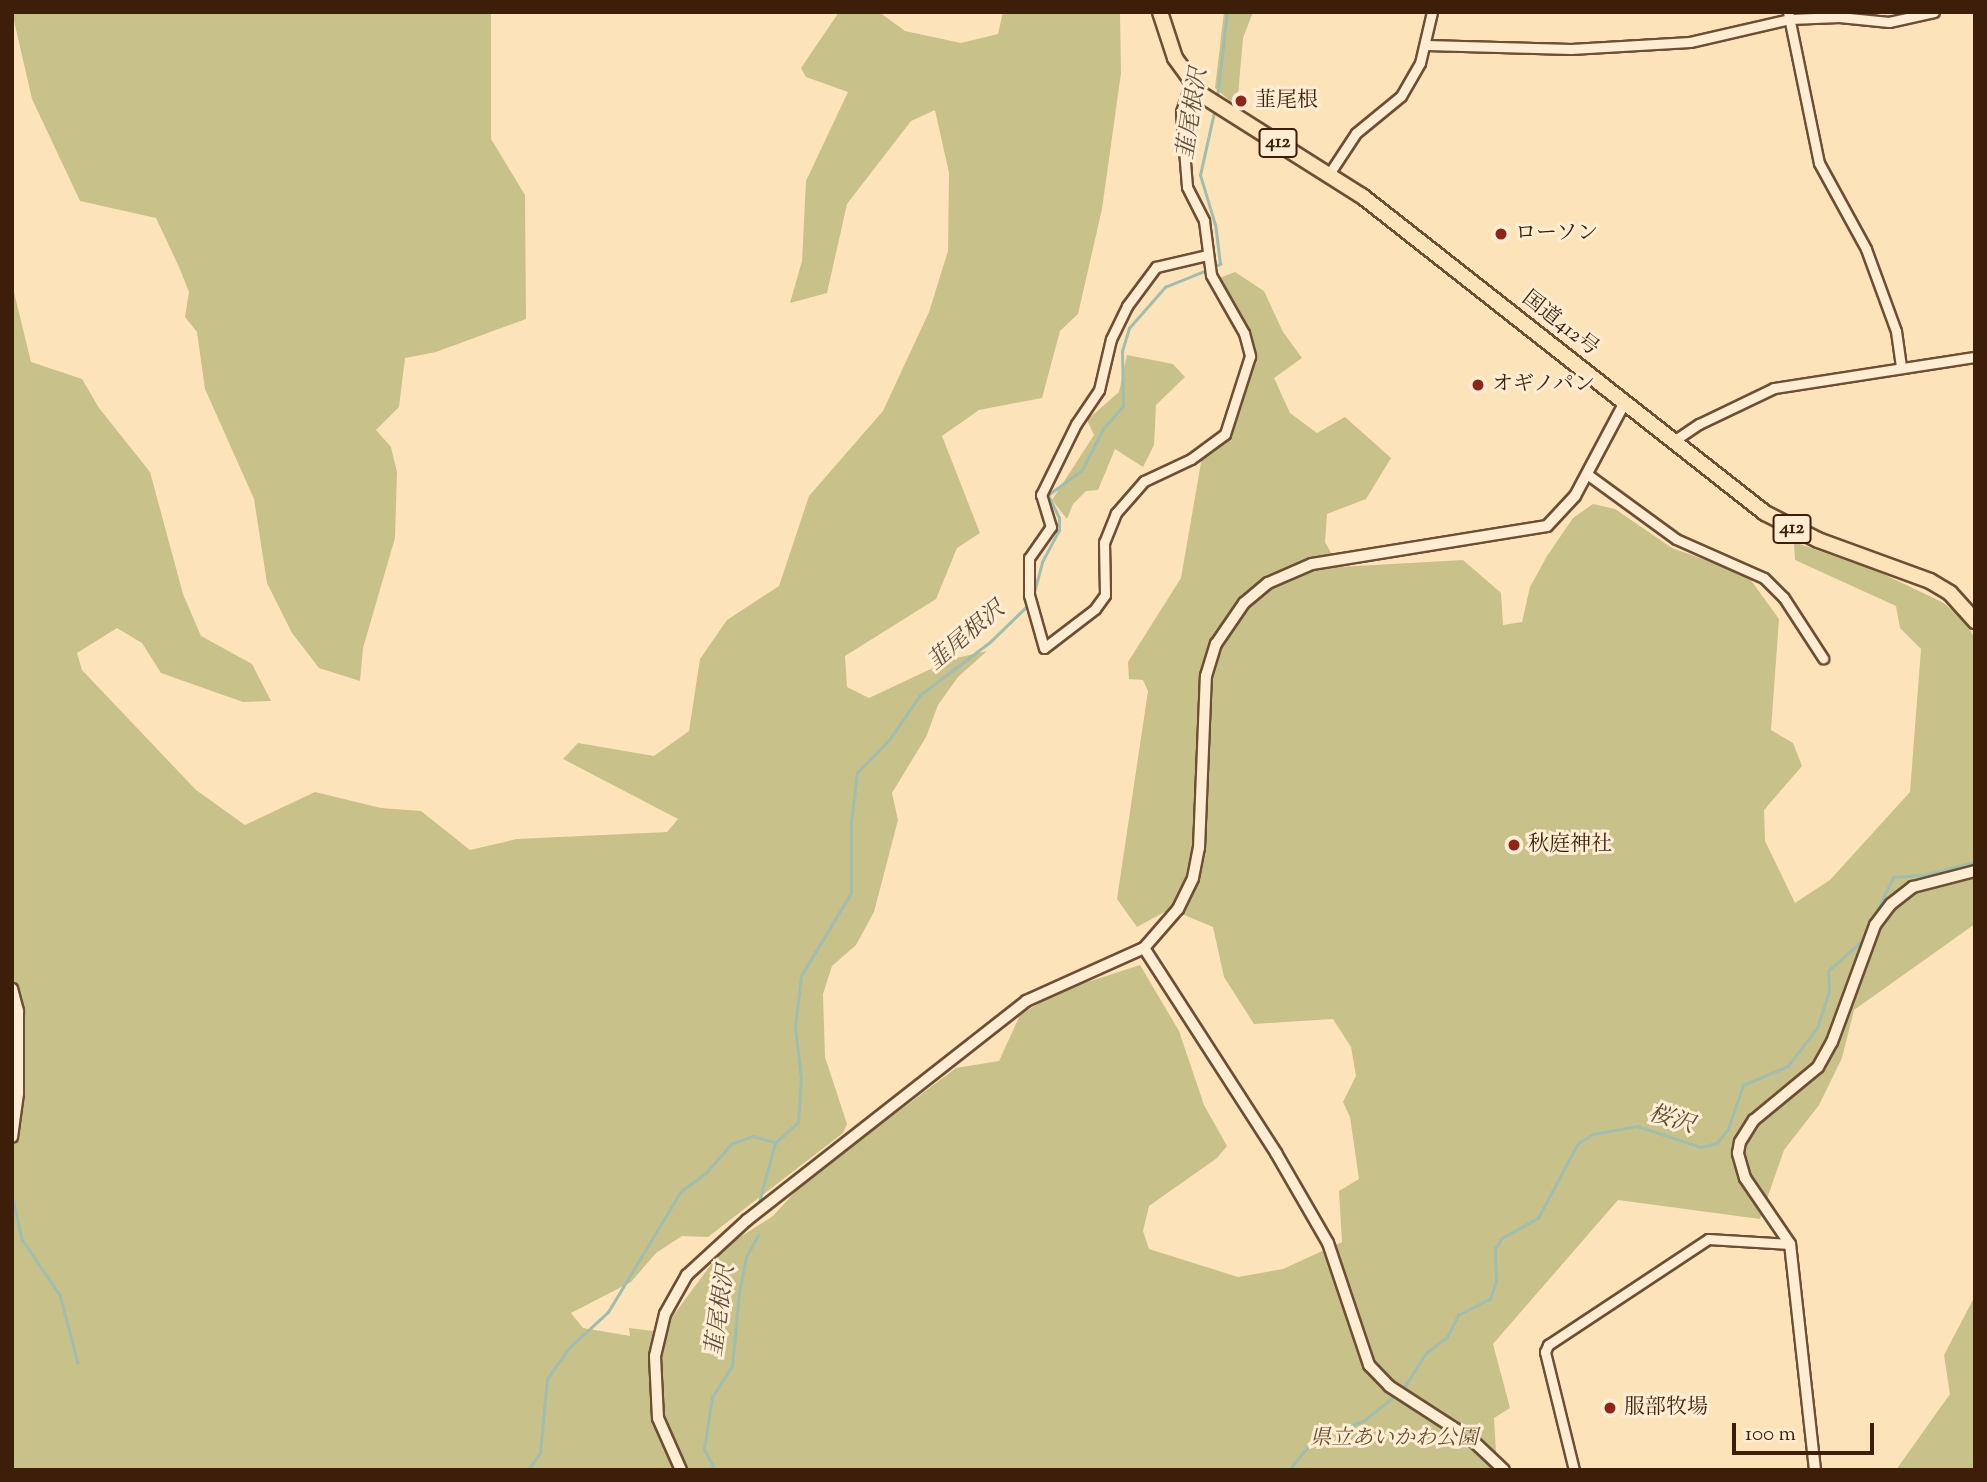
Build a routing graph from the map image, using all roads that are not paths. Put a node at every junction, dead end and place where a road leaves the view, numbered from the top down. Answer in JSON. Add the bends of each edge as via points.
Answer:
{"nodes":[{"id":1,"x":1160,"y":12,"type":"edge"},
{"id":2,"x":1432,"y":12,"type":"edge"},
{"id":3,"x":1934,"y":12,"type":"edge"},
{"id":4,"x":1789,"y":16,"type":"edge"},
{"id":5,"x":1426,"y":45,"type":"junction"},
{"id":6,"x":1191,"y":83,"type":"junction"},
{"id":7,"x":1329,"y":174,"type":"junction"},
{"id":8,"x":1207,"y":255,"type":"junction"},
{"id":9,"x":1975,"y":358,"type":"edge"},
{"id":10,"x":1901,"y":367,"type":"junction"},
{"id":11,"x":1625,"y":402,"type":"junction"},
{"id":12,"x":1675,"y":440,"type":"junction"},
{"id":13,"x":1587,"y":474,"type":"junction"},
{"id":14,"x":1975,"y":621,"type":"edge"},
{"id":15,"x":1823,"y":658,"type":"dead end"},
{"id":16,"x":1975,"y":871,"type":"edge"},
{"id":17,"x":1144,"y":948,"type":"junction"},
{"id":18,"x":12,"y":988,"type":"edge"},
{"id":19,"x":12,"y":1137,"type":"edge"},
{"id":20,"x":1790,"y":1244,"type":"junction"},
{"id":21,"x":681,"y":1470,"type":"edge"},
{"id":22,"x":1504,"y":1470,"type":"edge"},
{"id":23,"x":1574,"y":1470,"type":"edge"},
{"id":24,"x":1815,"y":1470,"type":"edge"}],
"edges":[{"from":1,"to":6,"type":"highway","name":"国道412号","number":"412","via":[[1175,58]]},
{"from":2,"to":5,"type":"street"},
{"from":3,"to":4,"type":"street","via":[[1889,22]]},
{"from":4,"to":5,"type":"street","via":[[1690,42],[1571,49]]},
{"from":4,"to":10,"type":"street","via":[[1819,163],[1866,249],[1896,331]]},
{"from":5,"to":7,"type":"street","via":[[1401,96],[1356,133]]},
{"from":6,"to":7,"type":"highway","name":"国道412号","number":"412","via":[[1227,112]]},
{"from":6,"to":8,"type":"street","via":[[1181,112],[1182,140],[1187,187],[1204,221]]},
{"from":7,"to":11,"type":"highway","name":"国道412号","number":"412"},
{"from":8,"to":8,"type":"street","via":[[1250,356],[1225,434],[1191,459],[1144,481],[1116,513],[1104,542],[1105,595],[1095,609],[1044,648],[1029,595],[1029,558],[1051,527],[1041,495],[1076,424],[1099,390],[1111,339],[1127,306],[1156,267]]},
{"from":9,"to":10,"type":"street"},
{"from":10,"to":12,"type":"street","via":[[1774,388],[1707,419]]},
{"from":11,"to":12,"type":"highway","name":"国道412号","number":"412"},
{"from":11,"to":13,"type":"street"},
{"from":12,"to":14,"type":"highway","name":"国道412号","number":"412","via":[[1765,513],[1818,540],[1930,582],[1950,593]]},
{"from":13,"to":15,"type":"street","via":[[1676,538],[1764,578],[1784,598]]},
{"from":13,"to":17,"type":"street","via":[[1558,518],[1547,526],[1312,564],[1268,583],[1244,603],[1216,644],[1206,676],[1199,848],[1193,878],[1170,920]]},
{"from":16,"to":20,"type":"street","via":[[1913,887],[1891,904],[1875,925],[1818,1068],[1754,1120],[1740,1142],[1745,1178]]},
{"from":17,"to":21,"type":"street","via":[[1026,1001],[747,1220],[687,1275],[665,1314],[655,1356],[658,1418]]},
{"from":17,"to":22,"type":"street","via":[[1315,1220],[1341,1276],[1362,1351],[1372,1370],[1471,1439]]},
{"from":18,"to":19,"type":"street","via":[[18,1011],[18,1093]]},
{"from":20,"to":23,"type":"street","via":[[1708,1239],[1548,1345],[1545,1352]]},
{"from":20,"to":24,"type":"street"}]}
